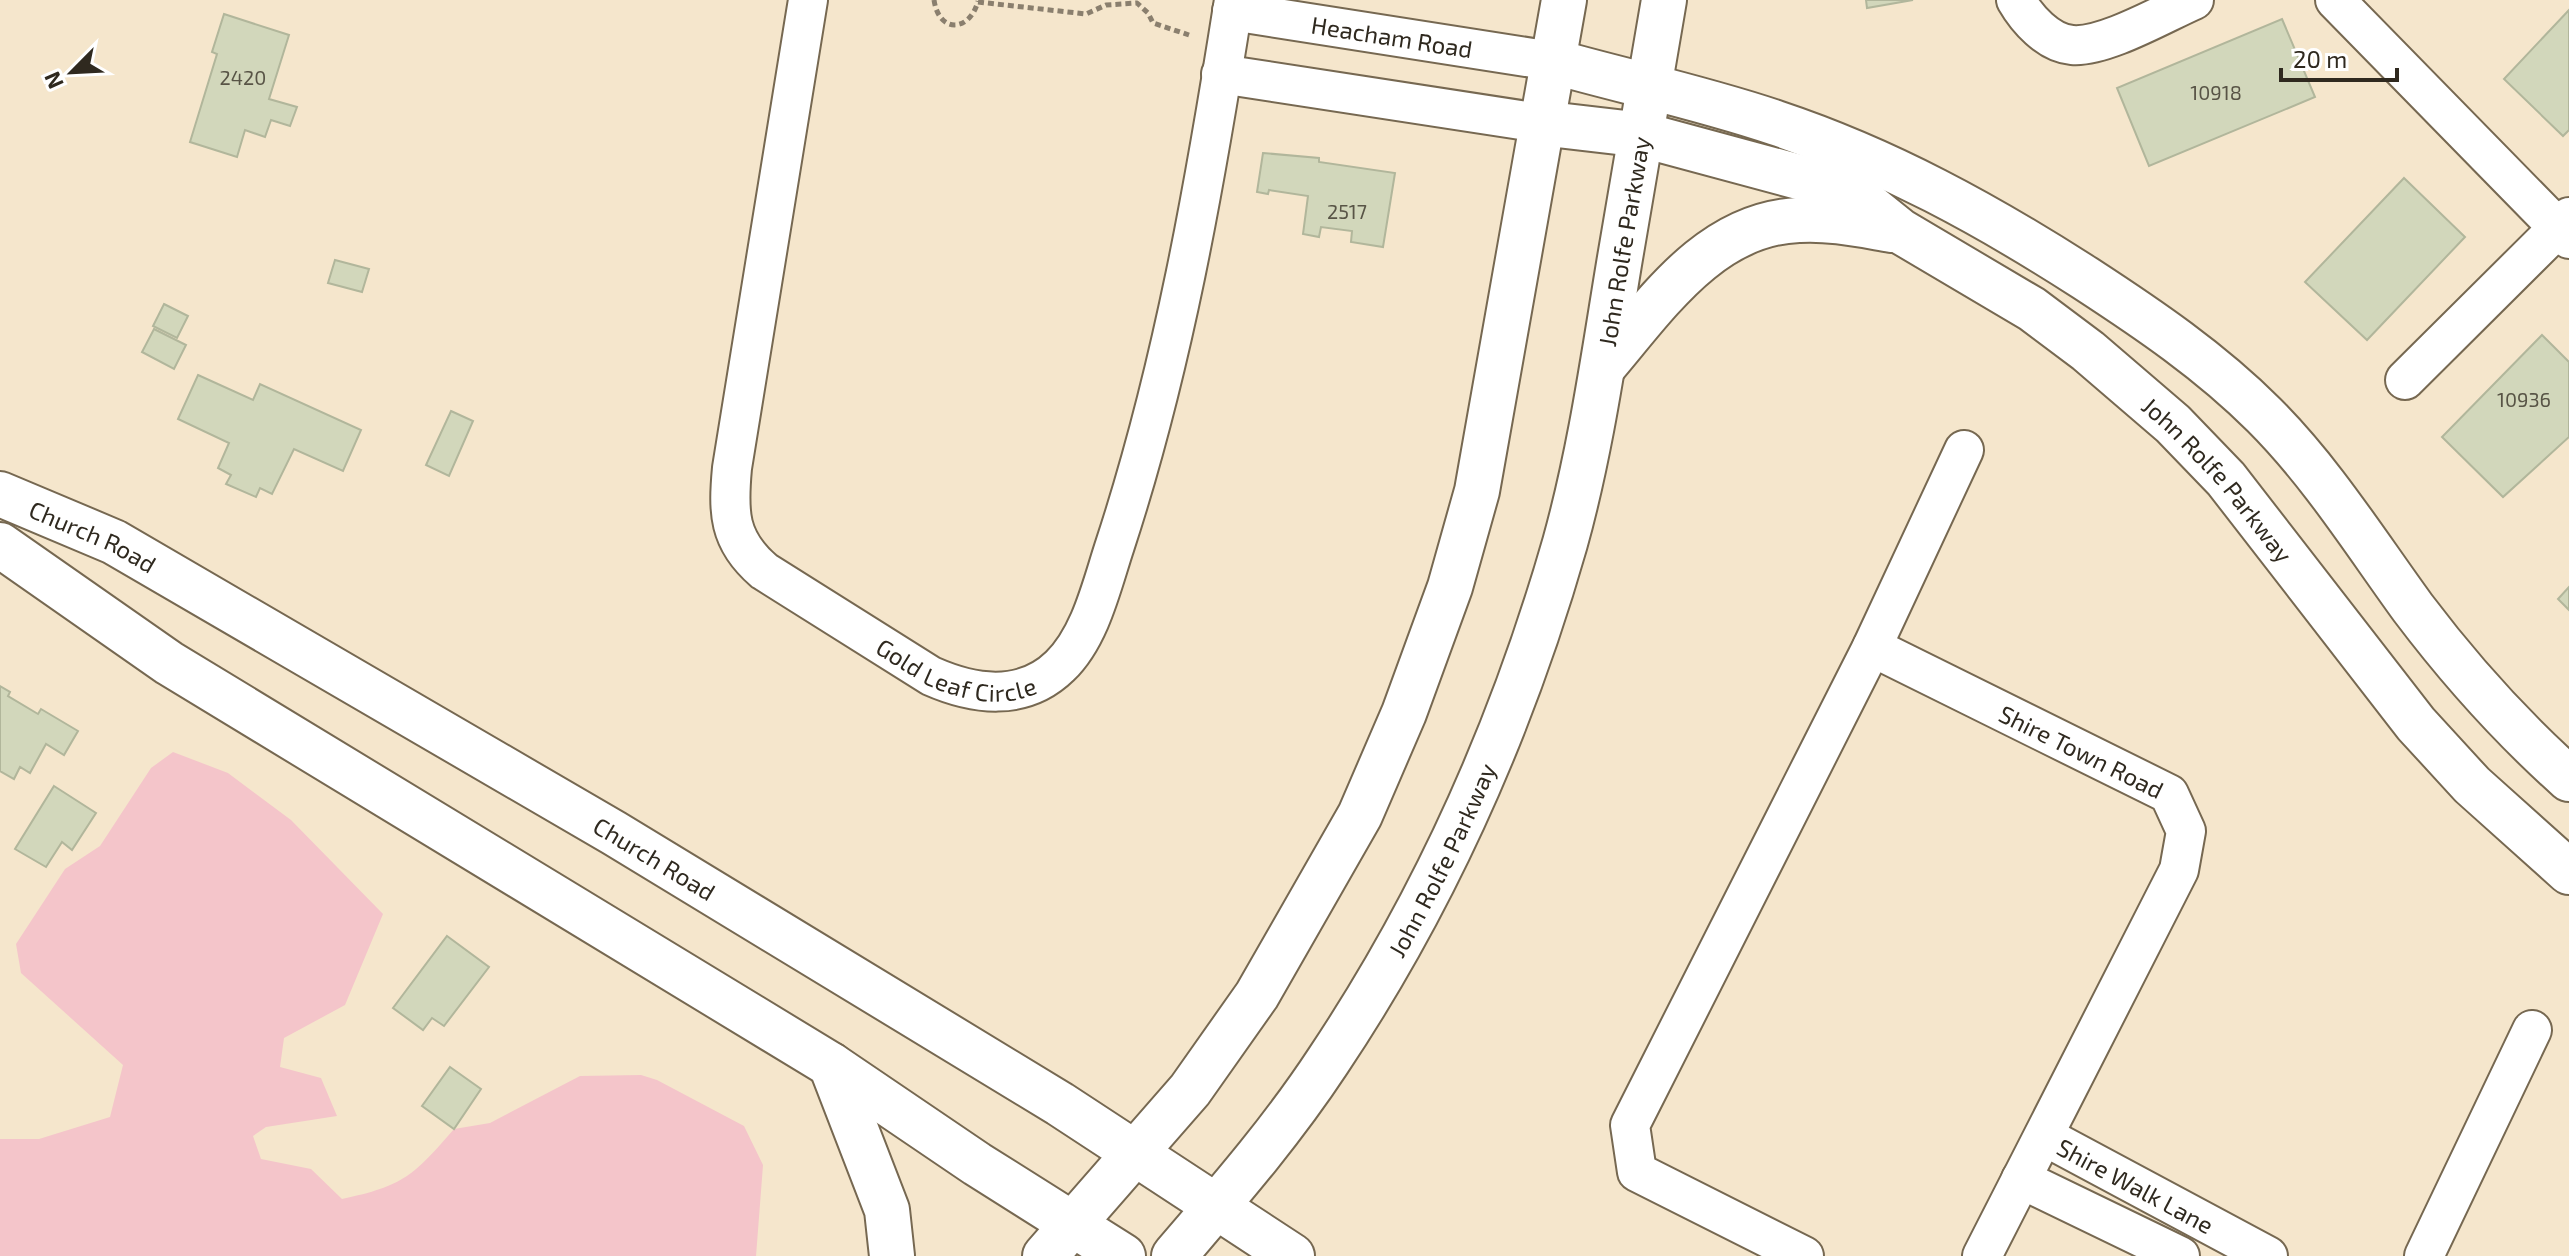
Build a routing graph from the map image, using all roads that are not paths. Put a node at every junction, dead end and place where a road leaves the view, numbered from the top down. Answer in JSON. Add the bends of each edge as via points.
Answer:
{"nodes":[{"id":1,"x":808,"y":0,"type":"edge"},
{"id":2,"x":1564,"y":0,"type":"edge"},
{"id":3,"x":1664,"y":0,"type":"edge"},
{"id":4,"x":2016,"y":0,"type":"edge"},
{"id":5,"x":2194,"y":0,"type":"edge"},
{"id":6,"x":2335,"y":0,"type":"edge"},
{"id":7,"x":1233,"y":6,"type":"edge"},
{"id":8,"x":1552,"y":61,"type":"junction"},
{"id":9,"x":1221,"y":74,"type":"junction"},
{"id":10,"x":1650,"y":89,"type":"junction"},
{"id":11,"x":1540,"y":123,"type":"junction"},
{"id":12,"x":1643,"y":135,"type":"junction"},
{"id":13,"x":2565,"y":228,"type":"edge"},
{"id":14,"x":1900,"y":231,"type":"junction"},
{"id":15,"x":1602,"y":369,"type":"junction"},
{"id":16,"x":2405,"y":380,"type":"dead end"},
{"id":17,"x":1964,"y":450,"type":"dead end"},
{"id":18,"x":0,"y":494,"type":"edge"},
{"id":19,"x":0,"y":545,"type":"edge"},
{"id":20,"x":1872,"y":647,"type":"junction"},
{"id":21,"x":2569,"y":779,"type":"edge"},
{"id":22,"x":2569,"y":872,"type":"edge"},
{"id":23,"x":2532,"y":1030,"type":"dead end"},
{"id":24,"x":831,"y":1065,"type":"junction"},
{"id":25,"x":2044,"y":1136,"type":"junction"},
{"id":26,"x":1137,"y":1153,"type":"junction"},
{"id":27,"x":2021,"y":1179,"type":"junction"},
{"id":28,"x":1217,"y":1207,"type":"junction"},
{"id":29,"x":1075,"y":1224,"type":"junction"},
{"id":30,"x":2215,"y":1244,"type":"edge"},
{"id":31,"x":892,"y":1256,"type":"edge"},
{"id":32,"x":1045,"y":1256,"type":"edge"},
{"id":33,"x":1123,"y":1256,"type":"edge"},
{"id":34,"x":1174,"y":1256,"type":"edge"},
{"id":35,"x":1292,"y":1256,"type":"edge"},
{"id":36,"x":1804,"y":1256,"type":"edge"},
{"id":37,"x":1982,"y":1256,"type":"edge"},
{"id":38,"x":2180,"y":1256,"type":"edge"},
{"id":39,"x":2268,"y":1256,"type":"edge"},
{"id":40,"x":2424,"y":1256,"type":"edge"}],
"edges":[{"from":1,"to":9,"type":"street","name":"Gold Leaf Circle","via":[[732,468],[733,529],[745,554],[764,571],[931,676],[981,693],[1037,683],[1061,665],[1077,644],[1099,594],[1171,351]]},
{"from":2,"to":8,"type":"main road"},
{"from":3,"to":10,"type":"main road"},
{"from":4,"to":5,"type":"street","via":[[2028,21],[2070,45],[2092,43]]},
{"from":6,"to":13,"type":"street"},
{"from":7,"to":8,"type":"street","name":"Heacham Road"},
{"from":7,"to":9,"type":"street","name":"Gold Leaf Circle"},
{"from":8,"to":10,"type":"main road"},
{"from":8,"to":11,"type":"main road"},
{"from":9,"to":11,"type":"street"},
{"from":10,"to":12,"type":"main road"},
{"from":10,"to":21,"type":"main road","via":[[1775,122],[1916,179],[1990,219],[2163,330],[2265,415],[2461,666]]},
{"from":11,"to":12,"type":"main road"},
{"from":11,"to":26,"type":"main road","via":[[1477,491],[1450,587],[1404,713],[1360,815],[1257,995],[1190,1090]]},
{"from":12,"to":14,"type":"main road","name":"John Rolfe Parkway","via":[[1821,183],[1859,198]]},
{"from":12,"to":15,"type":"main road","name":"John Rolfe Parkway"},
{"from":13,"to":16,"type":"street"},
{"from":14,"to":15,"type":"main road","via":[[1799,219],[1762,225],[1701,259]]},
{"from":14,"to":22,"type":"main road","name":"John Rolfe Parkway","via":[[2032,309],[2173,424],[2276,540],[2416,724],[2472,785]]},
{"from":15,"to":28,"type":"main road","name":"John Rolfe Parkway","via":[[1576,498],[1544,610],[1491,758],[1451,849],[1328,1061]]},
{"from":17,"to":20,"type":"street"},
{"from":18,"to":26,"type":"main road","name":"Church Road","via":[[114,542],[614,833]]},
{"from":19,"to":24,"type":"main road","name":"Church Road","via":[[169,663]]},
{"from":20,"to":25,"type":"street","name":"Shire Town Road","via":[[2169,794],[2186,831],[2179,870]]},
{"from":20,"to":36,"type":"street","via":[[1630,1125],[1637,1172]]},
{"from":23,"to":40,"type":"street"},
{"from":24,"to":29,"type":"main road","name":"Church Road"},
{"from":24,"to":31,"type":"main road","via":[[887,1210]]},
{"from":25,"to":27,"type":"street","name":"Shire Town Road"},
{"from":25,"to":30,"type":"street","name":"Shire Walk Lane"},
{"from":26,"to":28,"type":"main road","name":"Church Road"},
{"from":26,"to":29,"type":"main road"},
{"from":27,"to":37,"type":"street","name":"Shire Town Road"},
{"from":27,"to":38,"type":"street","name":"Shire Walk Lane"},
{"from":28,"to":34,"type":"main road","name":"John Rolfe Parkway"},
{"from":28,"to":35,"type":"main road","name":"Church Road"},
{"from":29,"to":32,"type":"main road"},
{"from":29,"to":33,"type":"main road","name":"Church Road"},
{"from":30,"to":39,"type":"street","name":"Shire Walk Lane"}]}
